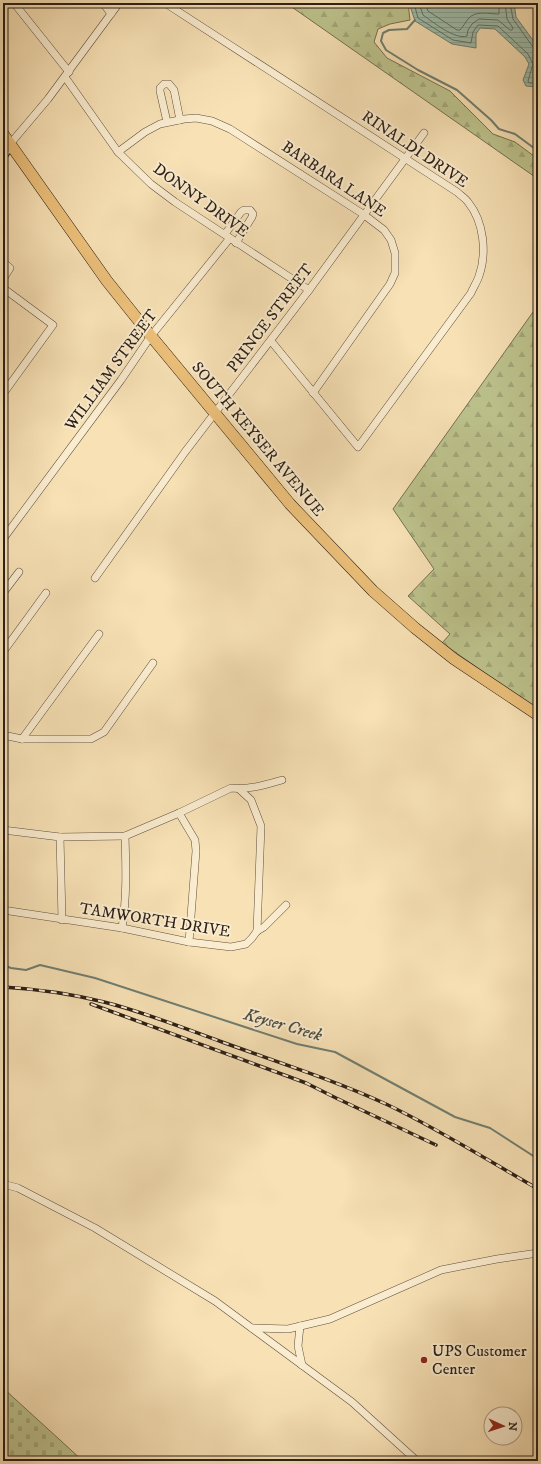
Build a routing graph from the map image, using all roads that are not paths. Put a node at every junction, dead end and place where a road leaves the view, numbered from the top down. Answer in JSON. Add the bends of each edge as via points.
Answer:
{"nodes":[{"id":1,"x":14,"y":3,"type":"edge"},
{"id":2,"x":103,"y":3,"type":"edge"},
{"id":3,"x":120,"y":3,"type":"edge"},
{"id":4,"x":165,"y":3,"type":"edge"},
{"id":5,"x":111,"y":14,"type":"junction"},
{"id":6,"x":67,"y":74,"type":"junction"},
{"id":7,"x":180,"y":120,"type":"junction"},
{"id":8,"x":167,"y":122,"type":"junction"},
{"id":9,"x":424,"y":133,"type":"dead end"},
{"id":10,"x":3,"y":134,"type":"edge"},
{"id":11,"x":10,"y":144,"type":"junction"},
{"id":12,"x":118,"y":152,"type":"junction"},
{"id":13,"x":3,"y":154,"type":"edge"},
{"id":14,"x":406,"y":157,"type":"junction"},
{"id":15,"x":363,"y":214,"type":"junction"},
{"id":16,"x":230,"y":238,"type":"junction"},
{"id":17,"x":3,"y":262,"type":"edge"},
{"id":18,"x":3,"y":279,"type":"edge"},
{"id":19,"x":3,"y":288,"type":"edge"},
{"id":20,"x":309,"y":290,"type":"junction"},
{"id":21,"x":151,"y":336,"type":"junction"},
{"id":22,"x":271,"y":341,"type":"junction"},
{"id":23,"x":313,"y":393,"type":"junction"},
{"id":24,"x":3,"y":394,"type":"edge"},
{"id":25,"x":215,"y":414,"type":"junction"},
{"id":26,"x":3,"y":539,"type":"edge"},
{"id":27,"x":19,"y":572,"type":"dead end"},
{"id":28,"x":95,"y":578,"type":"dead end"},
{"id":29,"x":3,"y":593,"type":"edge"},
{"id":30,"x":46,"y":593,"type":"dead end"},
{"id":31,"x":99,"y":634,"type":"dead end"},
{"id":32,"x":3,"y":652,"type":"edge"},
{"id":33,"x":153,"y":663,"type":"dead end"},
{"id":34,"x":538,"y":715,"type":"edge"},
{"id":35,"x":3,"y":735,"type":"edge"},
{"id":36,"x":22,"y":739,"type":"junction"},
{"id":37,"x":282,"y":780,"type":"dead end"},
{"id":38,"x":239,"y":789,"type":"junction"},
{"id":39,"x":179,"y":813,"type":"junction"},
{"id":40,"x":3,"y":830,"type":"edge"},
{"id":41,"x":125,"y":836,"type":"junction"},
{"id":42,"x":60,"y":837,"type":"junction"},
{"id":43,"x":286,"y":905,"type":"dead end"},
{"id":44,"x":3,"y":910,"type":"edge"},
{"id":45,"x":62,"y":920,"type":"junction"},
{"id":46,"x":122,"y":928,"type":"junction"},
{"id":47,"x":257,"y":931,"type":"junction"},
{"id":48,"x":190,"y":942,"type":"junction"},
{"id":49,"x":538,"y":1105,"type":"edge"},
{"id":50,"x":538,"y":1128,"type":"edge"},
{"id":51,"x":3,"y":1184,"type":"edge"},
{"id":52,"x":538,"y":1253,"type":"edge"},
{"id":53,"x":300,"y":1326,"type":"junction"},
{"id":54,"x":252,"y":1328,"type":"junction"},
{"id":55,"x":302,"y":1365,"type":"junction"},
{"id":56,"x":417,"y":1461,"type":"edge"}],
"edges":[{"from":1,"to":6,"type":"street","name":"DONNY DRIVE"},
{"from":2,"to":5,"type":"street"},
{"from":3,"to":5,"type":"street"},
{"from":4,"to":14,"type":"street","name":"RINALDI DRIVE"},
{"from":5,"to":6,"type":"street"},
{"from":6,"to":11,"type":"street"},
{"from":6,"to":12,"type":"street","name":"DONNY DRIVE"},
{"from":7,"to":8,"type":"street","name":"BARBARA LANE"},
{"from":7,"to":8,"type":"street","via":[[174,90],[169,84],[164,84],[160,91]]},
{"from":7,"to":15,"type":"street","name":"BARBARA LANE","via":[[196,118],[230,128]]},
{"from":8,"to":12,"type":"street","name":"BARBARA LANE","via":[[145,132]]},
{"from":9,"to":14,"type":"street","name":"PRINCE STREET"},
{"from":10,"to":11,"type":"main road","name":"SOUTH KEYSER AVENUE"},
{"from":11,"to":13,"type":"street"},
{"from":11,"to":21,"type":"main road","name":"SOUTH KEYSER AVENUE","via":[[107,281]]},
{"from":12,"to":16,"type":"street","name":"DONNY DRIVE","via":[[151,184]]},
{"from":14,"to":15,"type":"street","name":"PRINCE STREET"},
{"from":14,"to":23,"type":"street","name":"RINALDI DRIVE","via":[[457,192],[477,217],[483,240],[479,277],[471,293],[358,447]]},
{"from":15,"to":20,"type":"street","name":"PRINCE STREET"},
{"from":15,"to":23,"type":"street","name":"BARBARA LANE","via":[[384,230],[391,240],[395,253],[395,273],[390,284]]},
{"from":16,"to":20,"type":"street","name":"DONNY DRIVE"},
{"from":16,"to":21,"type":"street","name":"WILLIAM STREET"},
{"from":17,"to":18,"type":"street","via":[[10,268]]},
{"from":19,"to":24,"type":"street","via":[[53,325]]},
{"from":20,"to":22,"type":"street","name":"PRINCE STREET"},
{"from":21,"to":25,"type":"main road","name":"SOUTH KEYSER AVENUE"},
{"from":21,"to":26,"type":"street","name":"WILLIAM STREET"},
{"from":22,"to":23,"type":"street"},
{"from":22,"to":25,"type":"street","name":"PRINCE STREET"},
{"from":25,"to":28,"type":"street","name":"PRINCE STREET"},
{"from":25,"to":34,"type":"main road","name":"SOUTH KEYSER AVENUE","via":[[290,504],[373,591],[454,659]]},
{"from":27,"to":29,"type":"street"},
{"from":30,"to":32,"type":"street"},
{"from":31,"to":36,"type":"street"},
{"from":33,"to":36,"type":"street","via":[[104,732],[92,739]]},
{"from":35,"to":36,"type":"street"},
{"from":37,"to":38,"type":"street"},
{"from":38,"to":39,"type":"street","via":[[222,791]]},
{"from":38,"to":47,"type":"street","via":[[251,800],[261,826]]},
{"from":39,"to":41,"type":"street"},
{"from":39,"to":48,"type":"street","via":[[195,840],[196,850]]},
{"from":40,"to":42,"type":"street"},
{"from":41,"to":42,"type":"street"},
{"from":41,"to":46,"type":"street","via":[[126,908]]},
{"from":42,"to":45,"type":"street"},
{"from":43,"to":47,"type":"street","name":"TAMWORTH DRIVE"},
{"from":44,"to":45,"type":"street","name":"TAMWORTH DRIVE"},
{"from":45,"to":46,"type":"street","name":"TAMWORTH DRIVE"},
{"from":46,"to":48,"type":"street","name":"TAMWORTH DRIVE"},
{"from":47,"to":48,"type":"street","name":"TAMWORTH DRIVE","via":[[246,944],[231,947]]},
{"from":49,"to":50,"type":"street"},
{"from":51,"to":54,"type":"street","via":[[18,1188],[95,1228],[215,1301]]},
{"from":52,"to":53,"type":"street","via":[[441,1270],[330,1319]]},
{"from":53,"to":54,"type":"street","via":[[288,1329]]},
{"from":53,"to":55,"type":"street","via":[[298,1346]]},
{"from":54,"to":55,"type":"street"},
{"from":55,"to":56,"type":"street","via":[[352,1402]]}]}
